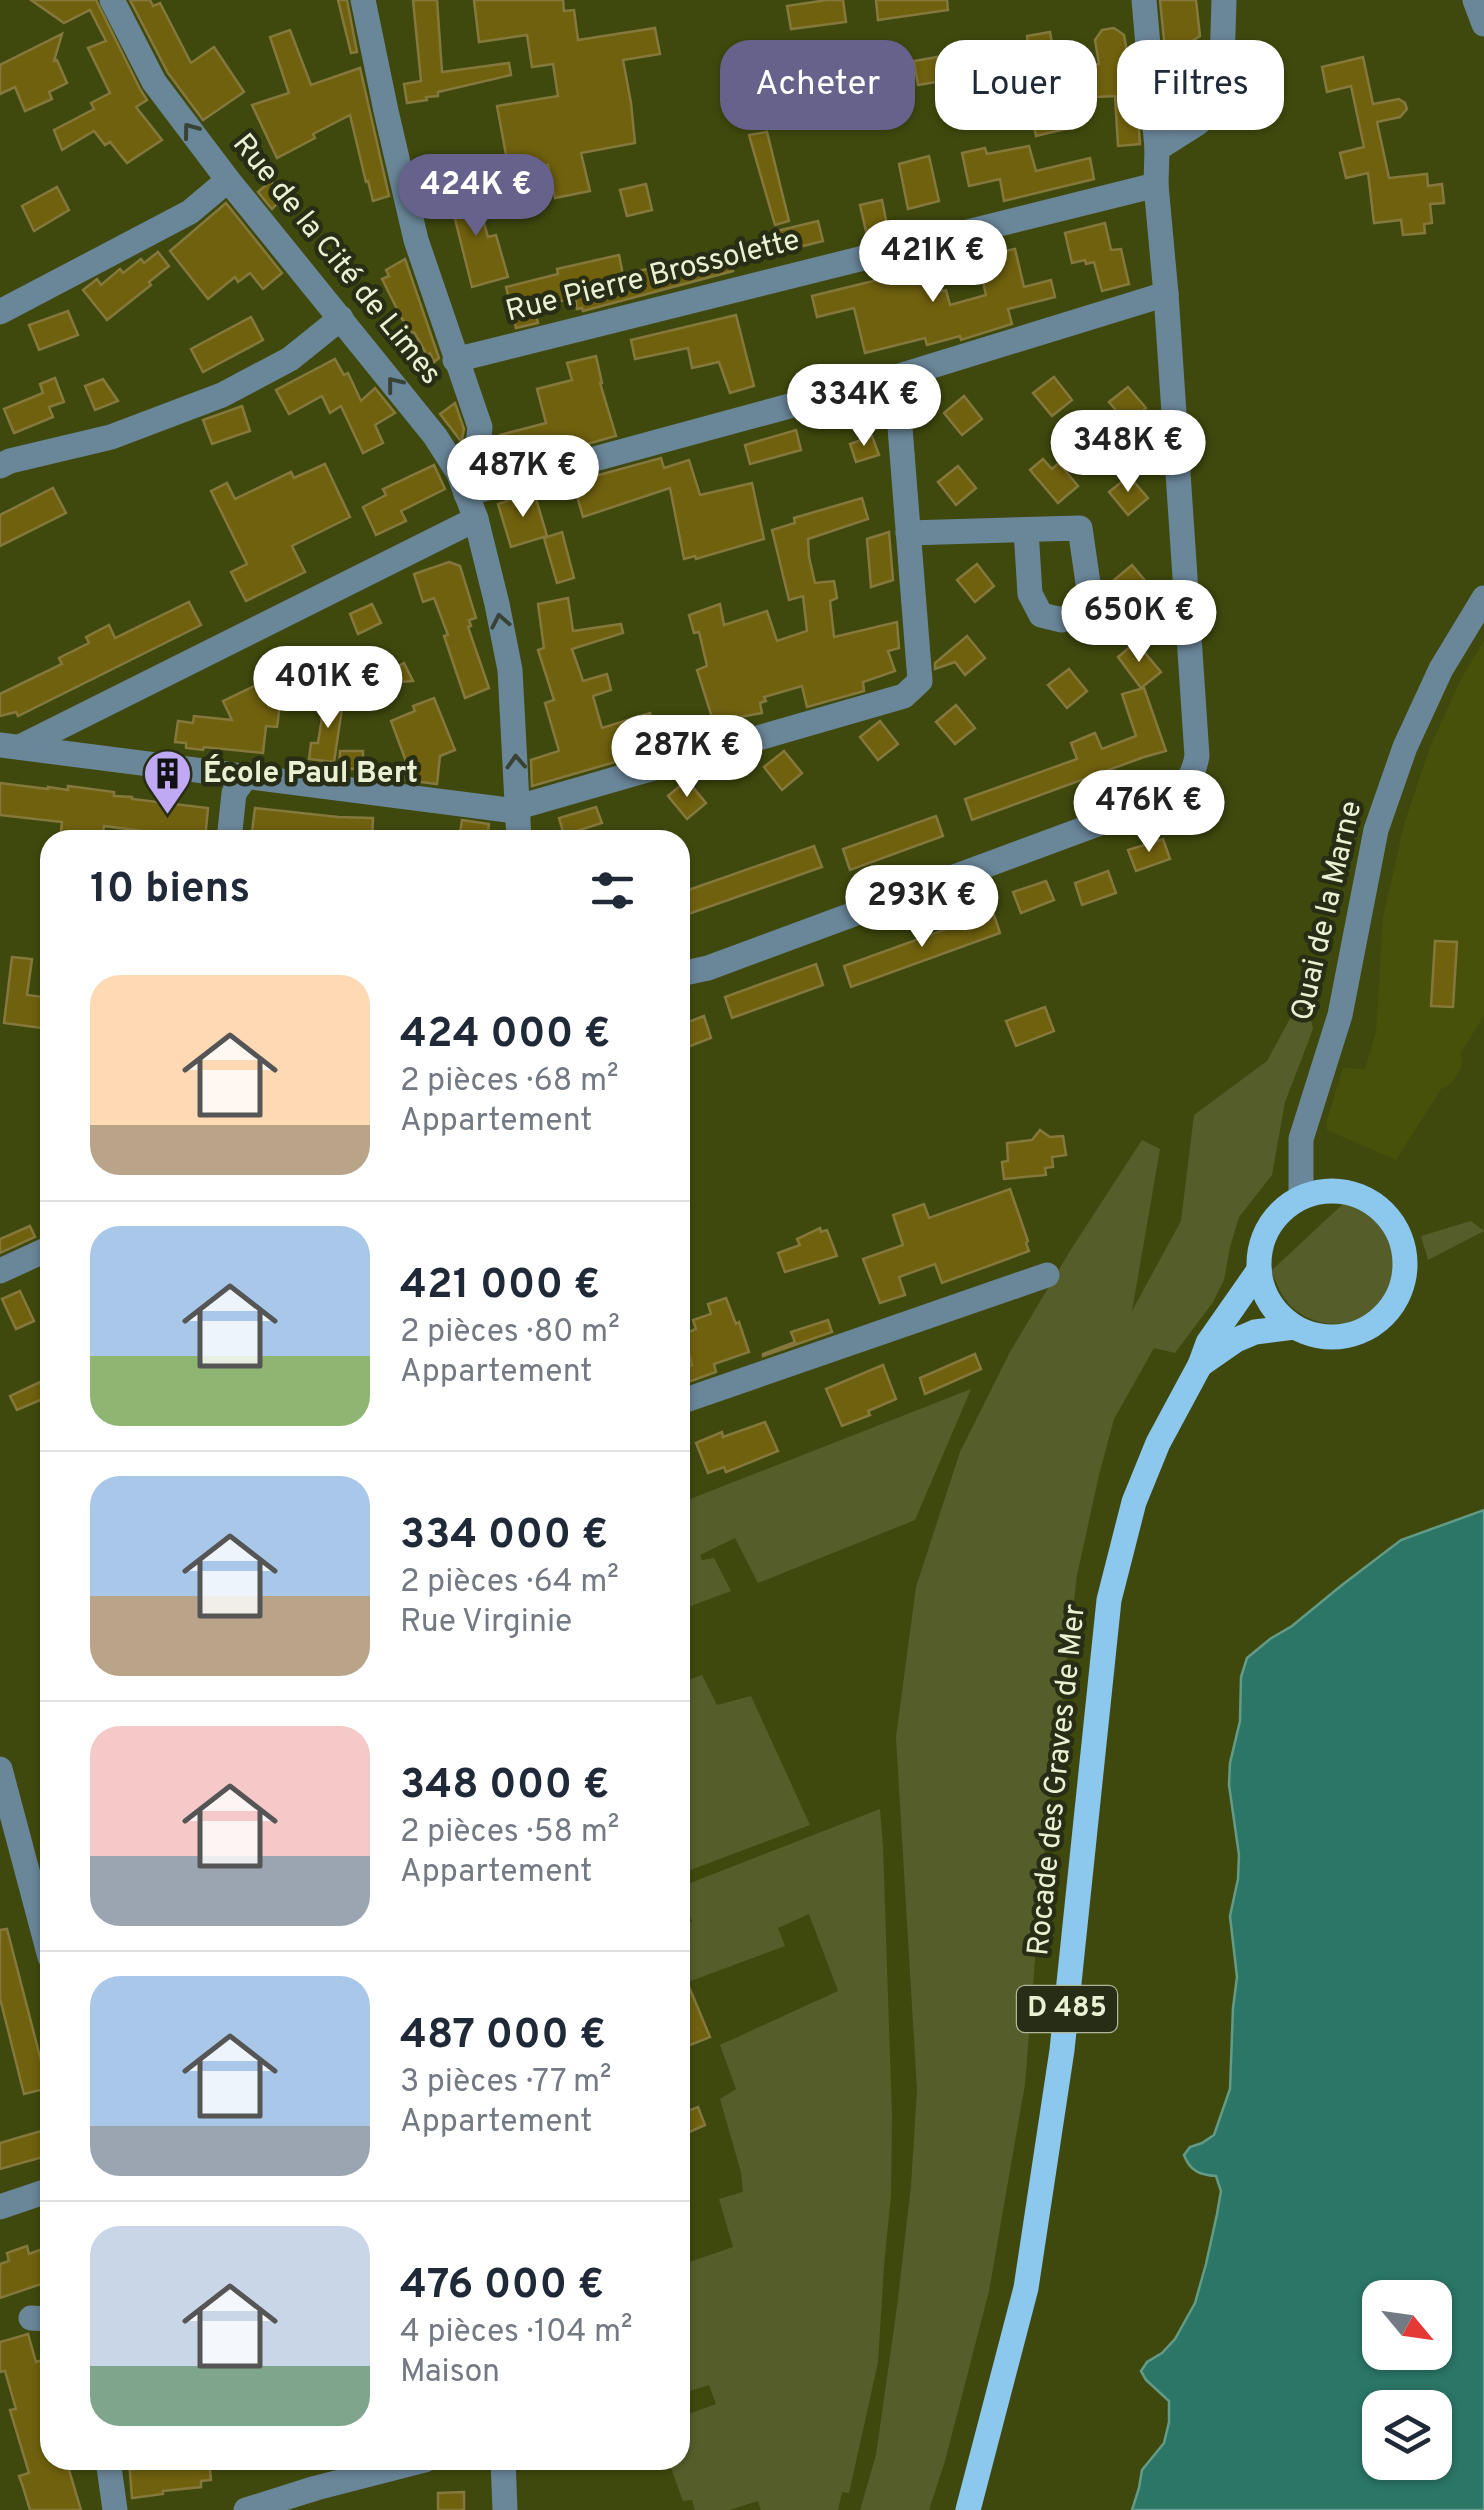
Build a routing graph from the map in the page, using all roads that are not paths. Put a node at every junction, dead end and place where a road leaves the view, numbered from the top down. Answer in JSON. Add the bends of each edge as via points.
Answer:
{"nodes":[{"id":1,"x":112,"y":0,"type":"edge"},
{"id":2,"x":363,"y":0,"type":"edge"},
{"id":3,"x":1144,"y":0,"type":"edge"},
{"id":4,"x":1224,"y":0,"type":"edge"},
{"id":5,"x":1475,"y":0,"type":"edge"},
{"id":6,"x":1484,"y":24,"type":"edge"},
{"id":7,"x":1157,"y":150,"type":"junction"},
{"id":8,"x":228,"y":180,"type":"junction"},
{"id":9,"x":1156,"y":186,"type":"junction"},
{"id":10,"x":1166,"y":294,"type":"junction"},
{"id":11,"x":0,"y":312,"type":"edge"},
{"id":12,"x":342,"y":318,"type":"junction"},
{"id":13,"x":455,"y":360,"type":"junction"},
{"id":14,"x":896,"y":378,"type":"junction"},
{"id":15,"x":0,"y":466,"type":"edge"},
{"id":16,"x":462,"y":483,"type":"junction"},
{"id":17,"x":476,"y":519,"type":"junction"},
{"id":18,"x":1026,"y":530,"type":"junction"},
{"id":19,"x":908,"y":533,"type":"junction"},
{"id":20,"x":1484,"y":598,"type":"edge"},
{"id":21,"x":10,"y":746,"type":"edge"},
{"id":22,"x":247,"y":775,"type":"junction"},
{"id":23,"x":519,"y":807,"type":"junction"},
{"id":24,"x":230,"y":830,"type":"edge"},
{"id":25,"x":519,"y":830,"type":"edge"},
{"id":26,"x":690,"y":972,"type":"edge"},
{"id":27,"x":1301,"y":1197,"type":"junction"},
{"id":28,"x":40,"y":1253,"type":"edge"},
{"id":29,"x":1259,"y":1270,"type":"junction"},
{"id":30,"x":0,"y":1271,"type":"edge"},
{"id":31,"x":1047,"y":1275,"type":"dead end"},
{"id":32,"x":1294,"y":1327,"type":"junction"},
{"id":33,"x":1200,"y":1365,"type":"junction"},
{"id":34,"x":690,"y":1399,"type":"edge"},
{"id":35,"x":0,"y":1769,"type":"edge"},
{"id":36,"x":40,"y":1919,"type":"edge"},
{"id":37,"x":40,"y":2193,"type":"edge"},
{"id":38,"x":0,"y":2207,"type":"edge"},
{"id":39,"x":110,"y":2470,"type":"edge"},
{"id":40,"x":386,"y":2470,"type":"edge"},
{"id":41,"x":503,"y":2470,"type":"edge"},
{"id":42,"x":116,"y":2510,"type":"edge"},
{"id":43,"x":246,"y":2510,"type":"edge"},
{"id":44,"x":505,"y":2510,"type":"edge"},
{"id":45,"x":968,"y":2510,"type":"edge"}],
"edges":[{"from":8,"to":1,"type":"street","name":"Rue de la Cité de Limes","one_way":true,"via":[[154,82]]},
{"from":2,"to":13,"type":"street","via":[[416,240]]},
{"from":3,"to":7,"type":"street"},
{"from":4,"to":7,"type":"street","via":[[1222,64],[1198,122]]},
{"from":5,"to":6,"type":"street"},
{"from":7,"to":9,"type":"street"},
{"from":8,"to":11,"type":"street","via":[[190,212]]},
{"from":8,"to":12,"type":"street","name":"Rue de la Cité de Limes"},
{"from":9,"to":10,"type":"street"},
{"from":9,"to":13,"type":"street","name":"Rue Pierre Brossolette"},
{"from":10,"to":14,"type":"street"},
{"from":10,"to":26,"type":"street","via":[[1197,756],[1193,776],[1165,800]]},
{"from":12,"to":15,"type":"street","via":[[290,359],[222,395],[111,437]]},
{"from":16,"to":12,"type":"street","name":"Rue de la Cité de Limes","one_way":true,"via":[[435,436]]},
{"from":13,"to":16,"type":"street","via":[[480,426],[478,451]]},
{"from":14,"to":16,"type":"street"},
{"from":14,"to":19,"type":"street"},
{"from":16,"to":17,"type":"street","name":"Rue de la Cité de Limes"},
{"from":17,"to":21,"type":"street"},
{"from":23,"to":17,"type":"street","name":"Rue de la Cité de Limes","one_way":true,"via":[[510,670]]},
{"from":18,"to":18,"type":"street","via":[[1080,528],[1089,590],[1081,608],[1062,620],[1041,615],[1030,594]]},
{"from":18,"to":19,"type":"street"},
{"from":19,"to":23,"type":"street","via":[[920,681],[904,696]]},
{"from":20,"to":27,"type":"street","name":"Quai de la Marne","via":[[1441,669],[1376,830],[1340,1016],[1301,1139]]},
{"from":21,"to":22,"type":"street"},
{"from":22,"to":23,"type":"street"},
{"from":22,"to":24,"type":"street","via":[[234,793]]},
{"from":23,"to":25,"type":"street","name":"Rue de la Cité de Limes"},
{"from":27,"to":29,"type":"main road","via":[[1268,1227]]},
{"from":27,"to":32,"type":"main road","via":[[1349,1192],[1379,1207],[1400,1236],[1405,1274],[1390,1309],[1361,1332],[1325,1337]]},
{"from":28,"to":30,"type":"street"},
{"from":29,"to":32,"type":"main road","via":[[1270,1303]]},
{"from":29,"to":33,"type":"main road","name":"Rocade des Graves de Mer"},
{"from":31,"to":34,"type":"street"},
{"from":32,"to":33,"type":"main road","number":"D 485","via":[[1254,1332]]},
{"from":33,"to":45,"type":"main road","name":"Rocade des Graves de Mer","number":"D 485","via":[[1134,1502],[1109,1600],[1062,2050],[1029,2270]]},
{"from":35,"to":36,"type":"street"},
{"from":37,"to":38,"type":"street"},
{"from":39,"to":42,"type":"street"},
{"from":40,"to":43,"type":"street"},
{"from":41,"to":44,"type":"street"}]}
